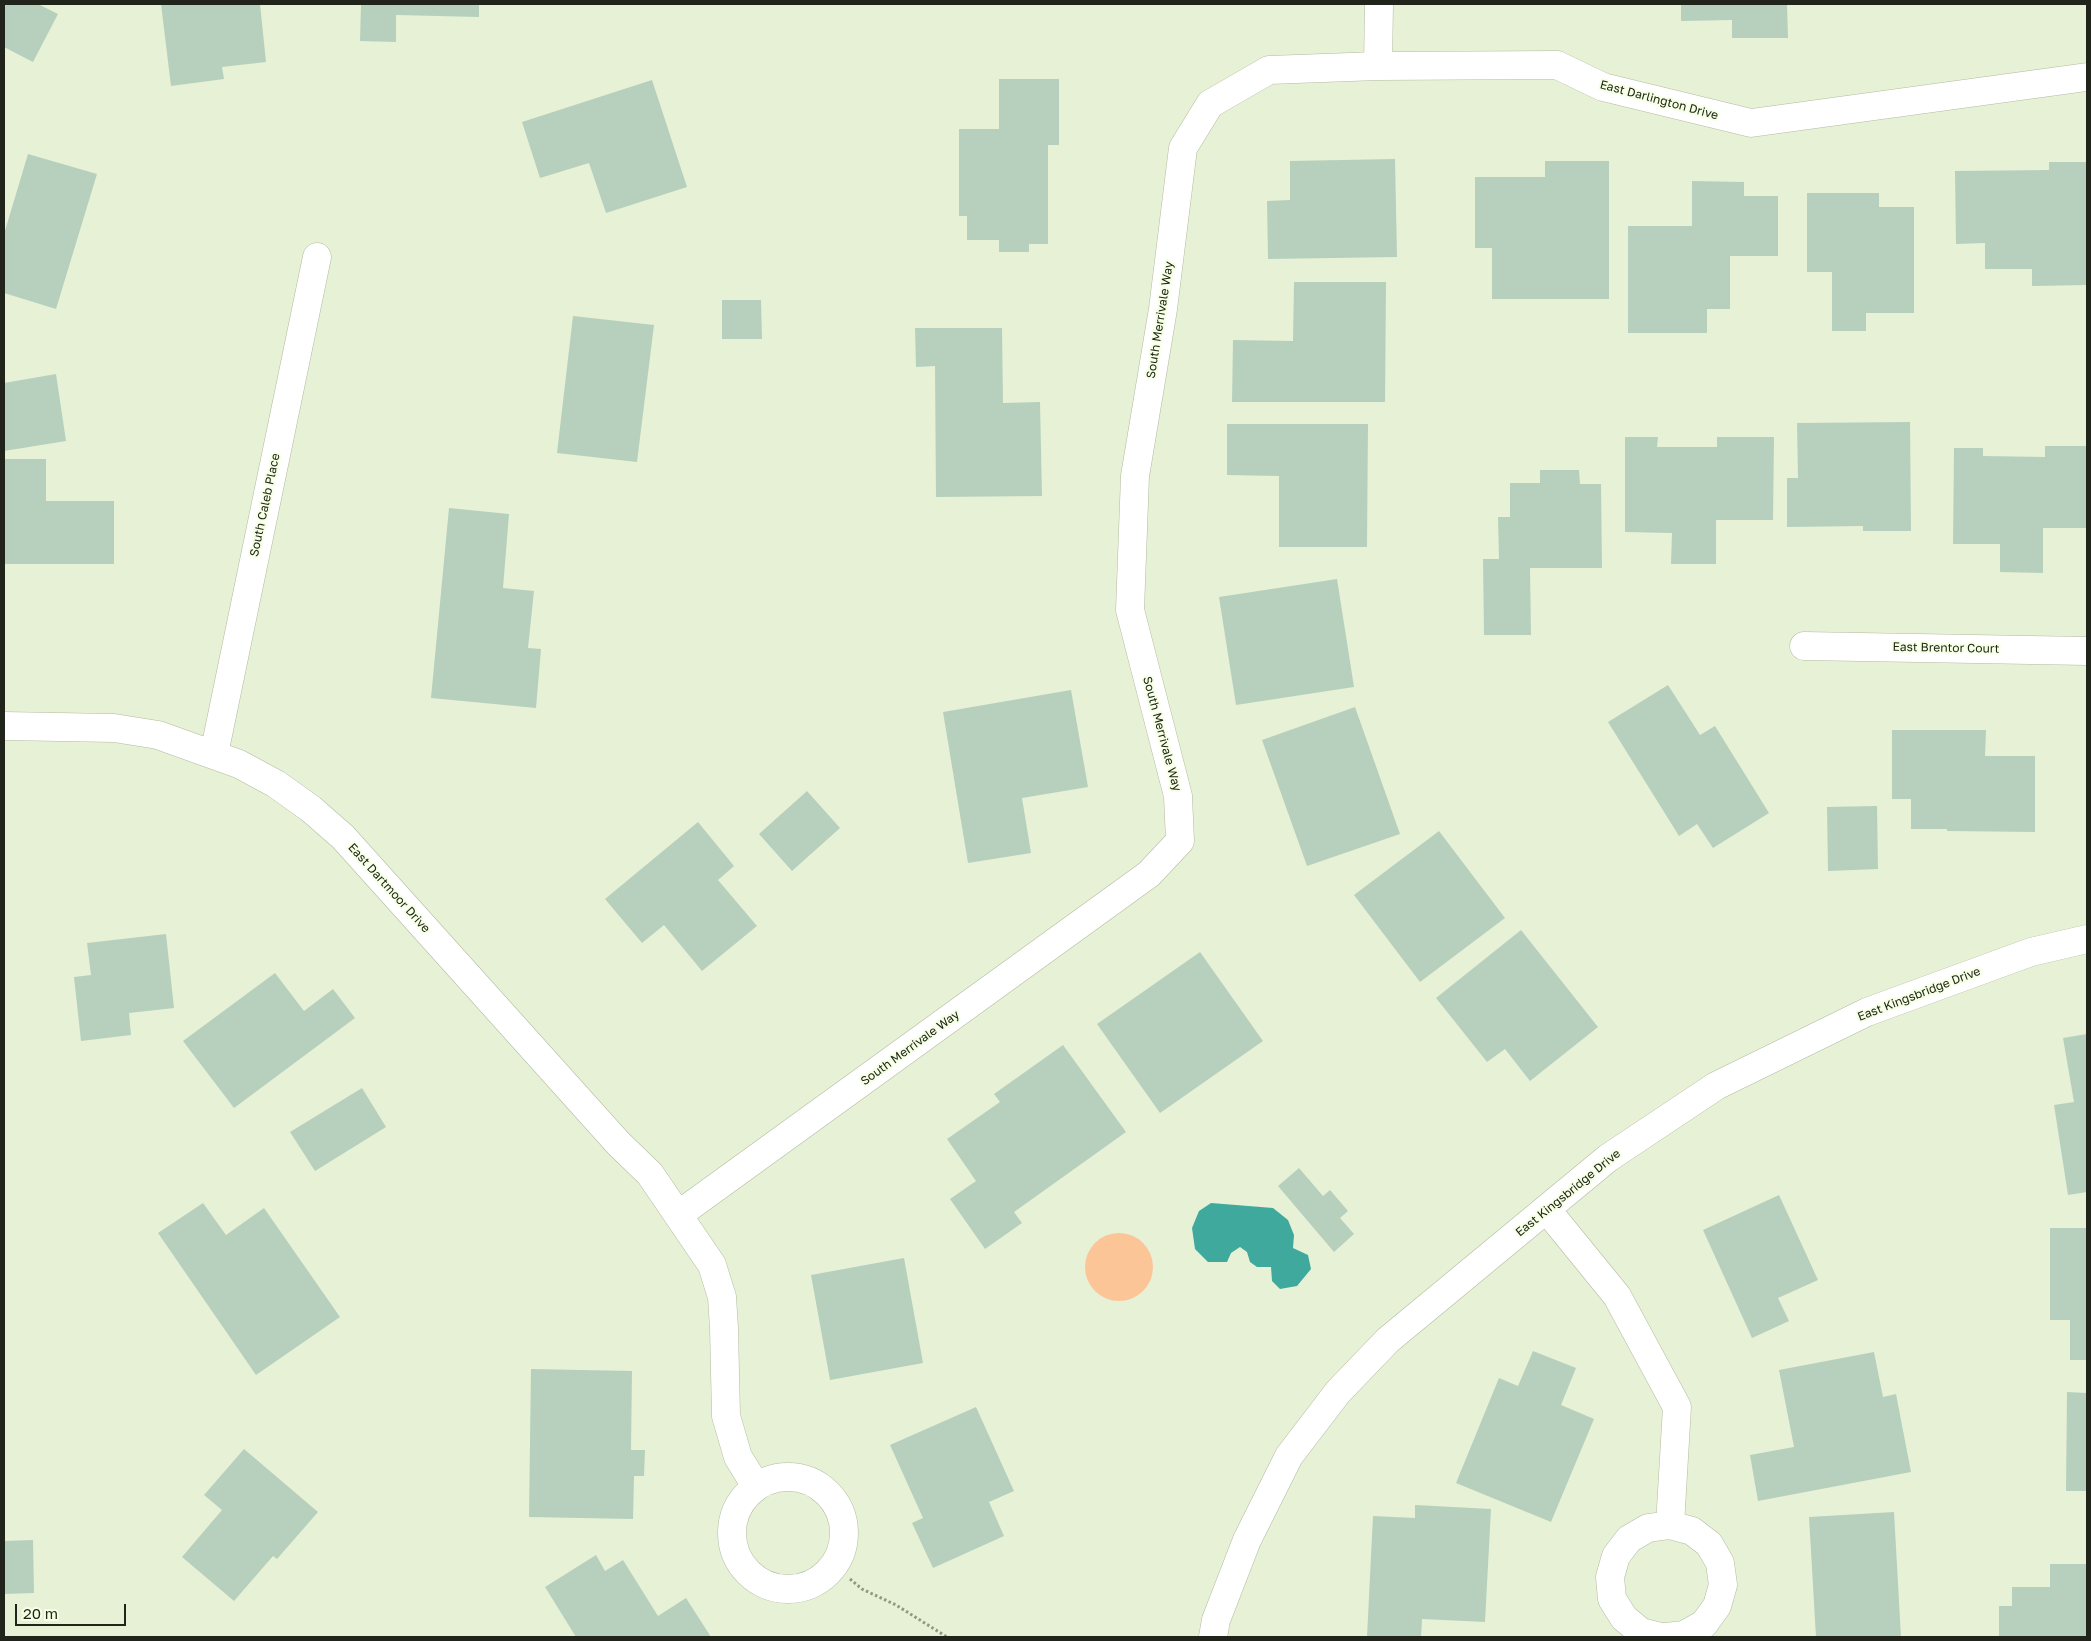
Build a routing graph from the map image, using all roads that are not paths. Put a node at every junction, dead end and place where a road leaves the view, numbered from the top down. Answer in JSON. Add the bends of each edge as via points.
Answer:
{"nodes":[{"id":1,"x":1379,"y":4,"type":"edge"},
{"id":2,"x":1378,"y":66,"type":"junction"},
{"id":3,"x":2087,"y":77,"type":"edge"},
{"id":4,"x":1210,"y":104,"type":"joint"},
{"id":5,"x":317,"y":257,"type":"dead end"},
{"id":6,"x":1804,"y":646,"type":"dead end"},
{"id":7,"x":2087,"y":651,"type":"edge"},
{"id":8,"x":4,"y":726,"type":"edge"},
{"id":9,"x":214,"y":754,"type":"junction"},
{"id":10,"x":2087,"y":939,"type":"edge"},
{"id":11,"x":1547,"y":1210,"type":"junction"},
{"id":12,"x":678,"y":1215,"type":"junction"},
{"id":13,"x":756,"y":1486,"type":"junction"},
{"id":14,"x":1670,"y":1525,"type":"junction"},
{"id":15,"x":1213,"y":1637,"type":"edge"},
{"id":16,"x":1661,"y":1637,"type":"edge"},
{"id":17,"x":1666,"y":1637,"type":"edge"}],
"edges":[{"from":1,"to":2,"type":"street"},
{"from":2,"to":3,"type":"street","name":"East Darlington Drive","via":[[1557,65],[1603,87],[1751,123]]},
{"from":2,"to":4,"type":"street","name":"East Darlington Drive","via":[[1269,70]]},
{"from":4,"to":12,"type":"street","name":"South Merrivale Way","via":[[1183,148],[1163,309],[1135,476],[1130,610],[1178,796],[1180,841],[1150,874]]},
{"from":5,"to":9,"type":"street","name":"South Caleb Place"},
{"from":6,"to":7,"type":"street","name":"East Brentor Court"},
{"from":8,"to":9,"type":"street","name":"East Dartmoor Drive","via":[[114,728],[158,735]]},
{"from":9,"to":12,"type":"street","name":"East Dartmoor Drive","via":[[276,784],[343,837],[618,1143],[650,1174]]},
{"from":10,"to":11,"type":"street","name":"East Kingsbridge Drive","via":[[2031,952],[1867,1012],[1716,1086],[1608,1158]]},
{"from":11,"to":14,"type":"street","via":[[1616,1296],[1677,1407]]},
{"from":11,"to":15,"type":"street","name":"East Kingsbridge Drive","via":[[1388,1340],[1338,1392],[1289,1456],[1247,1540],[1216,1620]]},
{"from":12,"to":13,"type":"street","name":"East Dartmoor Drive","via":[[712,1265],[722,1297],[726,1416],[738,1457]]},
{"from":13,"to":13,"type":"street","via":[[740,1502],[732,1523],[732,1545],[741,1565],[757,1580],[778,1589],[800,1588],[820,1580],[836,1564],[844,1544],[843,1522],[835,1501],[819,1486],[798,1478],[776,1478]]},
{"from":14,"to":16,"type":"street","via":[[1648,1528],[1629,1539],[1616,1556],[1610,1578],[1612,1599],[1624,1618],[1641,1632]]},
{"from":14,"to":17,"type":"street","via":[[1692,1531],[1709,1544],[1720,1563],[1723,1585],[1717,1606],[1704,1624],[1684,1635]]}]}
